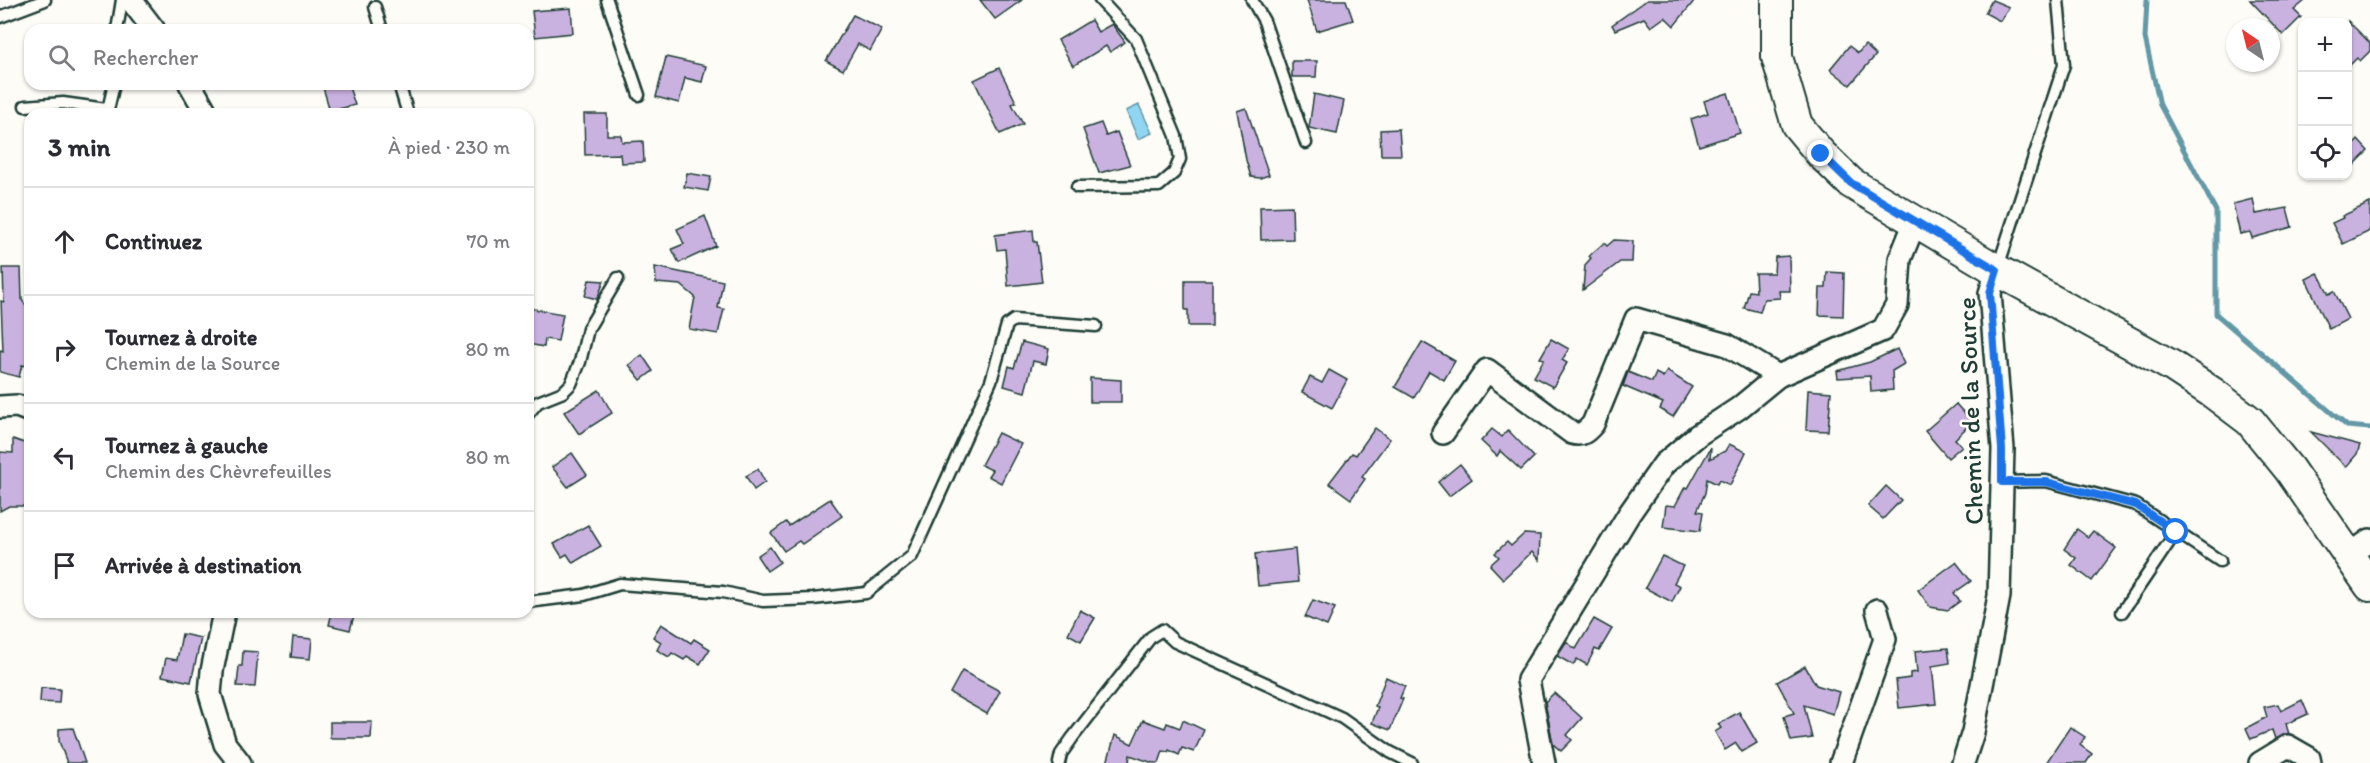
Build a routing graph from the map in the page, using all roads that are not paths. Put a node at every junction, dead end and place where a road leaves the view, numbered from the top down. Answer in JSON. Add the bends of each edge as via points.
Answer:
{"nodes":[{"id":1,"x":45,"y":0,"type":"edge"},
{"id":2,"x":122,"y":0,"type":"edge"},
{"id":3,"x":131,"y":0,"type":"edge"},
{"id":4,"x":607,"y":0,"type":"edge"},
{"id":5,"x":1100,"y":0,"type":"edge"},
{"id":6,"x":1252,"y":0,"type":"edge"},
{"id":7,"x":1777,"y":0,"type":"edge"},
{"id":8,"x":2058,"y":0,"type":"edge"},
{"id":9,"x":375,"y":7,"type":"dead end"},
{"id":10,"x":0,"y":17,"type":"edge"},
{"id":11,"x":118,"y":24,"type":"edge"},
{"id":12,"x":149,"y":24,"type":"edge"},
{"id":13,"x":380,"y":24,"type":"edge"},
{"id":14,"x":112,"y":90,"type":"edge"},
{"id":15,"x":193,"y":90,"type":"edge"},
{"id":16,"x":401,"y":90,"type":"edge"},
{"id":17,"x":639,"y":95,"type":"dead end"},
{"id":18,"x":25,"y":106,"type":"dead end"},
{"id":19,"x":87,"y":108,"type":"edge"},
{"id":20,"x":107,"y":108,"type":"edge"},
{"id":21,"x":204,"y":108,"type":"edge"},
{"id":22,"x":406,"y":108,"type":"edge"},
{"id":23,"x":1306,"y":143,"type":"dead end"},
{"id":24,"x":1077,"y":187,"type":"dead end"},
{"id":25,"x":1915,"y":222,"type":"junction"},
{"id":26,"x":1997,"y":270,"type":"junction"},
{"id":27,"x":618,"y":278,"type":"dead end"},
{"id":28,"x":1096,"y":326,"type":"dead end"},
{"id":29,"x":1778,"y":376,"type":"junction"},
{"id":30,"x":0,"y":406,"type":"edge"},
{"id":31,"x":534,"y":407,"type":"edge"},
{"id":32,"x":24,"y":409,"type":"edge"},
{"id":33,"x":1443,"y":433,"type":"dead end"},
{"id":34,"x":2002,"y":482,"type":"junction"},
{"id":35,"x":2176,"y":532,"type":"junction"},
{"id":36,"x":2359,"y":548,"type":"edge"},
{"id":37,"x":2220,"y":561,"type":"dead end"},
{"id":38,"x":2370,"y":586,"type":"edge"},
{"id":39,"x":534,"y":601,"type":"edge"},
{"id":40,"x":1878,"y":610,"type":"dead end"},
{"id":41,"x":2122,"y":612,"type":"dead end"},
{"id":42,"x":223,"y":618,"type":"edge"},
{"id":43,"x":240,"y":763,"type":"edge"},
{"id":44,"x":1059,"y":763,"type":"edge"},
{"id":45,"x":1412,"y":763,"type":"edge"},
{"id":46,"x":1544,"y":763,"type":"edge"},
{"id":47,"x":1841,"y":763,"type":"edge"},
{"id":48,"x":1963,"y":763,"type":"edge"},
{"id":49,"x":2260,"y":763,"type":"edge"},
{"id":50,"x":2310,"y":763,"type":"edge"}],
"edges":[{"from":1,"to":10,"type":"lane"},
{"from":2,"to":11,"type":"lane"},
{"from":3,"to":12,"type":"street"},
{"from":4,"to":17,"type":"lane"},
{"from":5,"to":24,"type":"lane","via":[[1136,39],[1176,136],[1180,159],[1174,173],[1159,186]]},
{"from":6,"to":23,"type":"lane","via":[[1264,21]]},
{"from":7,"to":25,"type":"street","via":[[1777,57],[1797,125],[1851,183]]},
{"from":8,"to":26,"type":"lane","via":[[2064,65]]},
{"from":9,"to":13,"type":"lane"},
{"from":14,"to":20,"type":"lane"},
{"from":15,"to":21,"type":"street"},
{"from":16,"to":22,"type":"lane"},
{"from":18,"to":19,"type":"lane","via":[[63,103]]},
{"from":25,"to":26,"type":"street"},
{"from":25,"to":29,"type":"street","via":[[1900,259],[1897,305],[1883,330]]},
{"from":26,"to":34,"type":"street","name":"Chemin de la Source","via":[[1990,293]]},
{"from":26,"to":36,"type":"street","via":[[2172,366],[2250,421]]},
{"from":27,"to":31,"type":"lane","via":[[588,329],[571,384]]},
{"from":28,"to":39,"type":"lane","via":[[1014,320],[1007,325],[991,381],[912,556],[866,593],[763,601],[723,592],[620,584],[584,595]]},
{"from":29,"to":33,"type":"street","via":[[1727,345],[1636,319],[1587,432],[1572,433],[1487,370]]},
{"from":29,"to":46,"type":"street","via":[[1664,464],[1528,680]]},
{"from":30,"to":32,"type":"street"},
{"from":34,"to":35,"type":"lane","via":[[2046,482],[2136,505]]},
{"from":34,"to":48,"type":"street","name":"Chemin de la Source","via":[[2000,596],[1973,732]]},
{"from":35,"to":37,"type":"lane"},
{"from":35,"to":41,"type":"lane"},
{"from":36,"to":38,"type":"street"},
{"from":40,"to":47,"type":"street","via":[[1885,639]]},
{"from":42,"to":43,"type":"street","via":[[210,694],[225,744]]},
{"from":44,"to":45,"type":"lane","via":[[1073,737],[1151,637],[1162,630],[1175,642],[1342,718]]},
{"from":49,"to":50,"type":"street","via":[[2288,746],[2309,758]]}]}
